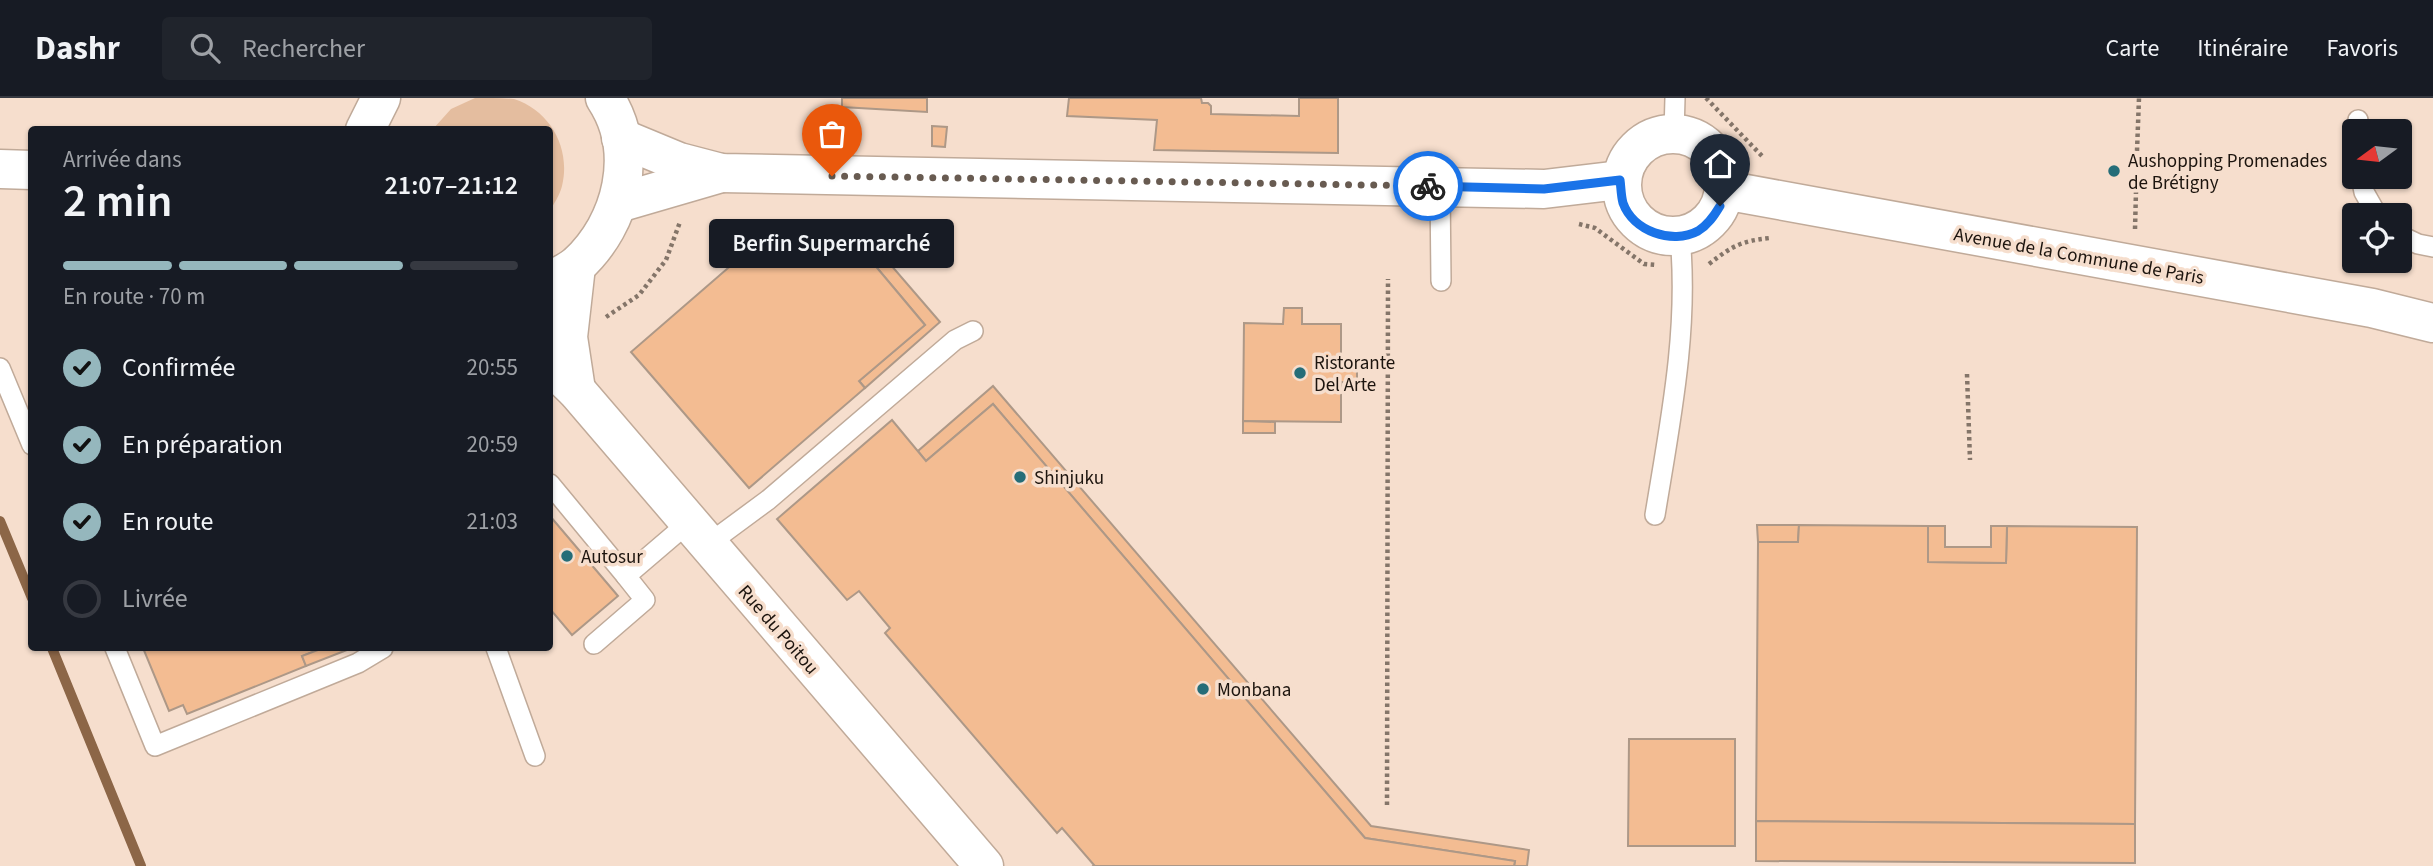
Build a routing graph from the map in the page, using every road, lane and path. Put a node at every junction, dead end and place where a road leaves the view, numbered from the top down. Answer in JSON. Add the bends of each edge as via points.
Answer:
{"nodes":[{"id":1,"x":605,"y":98,"type":"edge"},
{"id":2,"x":2139,"y":98,"type":"edge"},
{"id":3,"x":1674,"y":115,"type":"edge"},
{"id":4,"x":621,"y":138,"type":"junction"},
{"id":5,"x":2137,"y":151,"type":"dead end"},
{"id":6,"x":0,"y":169,"type":"edge"},
{"id":7,"x":28,"y":170,"type":"edge"},
{"id":8,"x":721,"y":173,"type":"junction"},
{"id":9,"x":1620,"y":180,"type":"junction"},
{"id":10,"x":1440,"y":187,"type":"junction"},
{"id":11,"x":1724,"y":190,"type":"junction"},
{"id":12,"x":2136,"y":191,"type":"dead end"},
{"id":13,"x":618,"y":203,"type":"junction"},
{"id":14,"x":1681,"y":237,"type":"junction"},
{"id":15,"x":2135,"y":237,"type":"dead end"},
{"id":16,"x":2412,"y":241,"type":"edge"},
{"id":17,"x":2433,"y":247,"type":"edge"},
{"id":18,"x":563,"y":274,"type":"edge"},
{"id":19,"x":1388,"y":279,"type":"dead end"},
{"id":20,"x":1441,"y":281,"type":"dead end"},
{"id":21,"x":2433,"y":323,"type":"edge"},
{"id":22,"x":973,"y":331,"type":"dead end"},
{"id":23,"x":0,"y":368,"type":"edge"},
{"id":24,"x":1967,"y":374,"type":"dead end"},
{"id":25,"x":563,"y":377,"type":"edge"},
{"id":26,"x":28,"y":435,"type":"edge"},
{"id":27,"x":1970,"y":460,"type":"dead end"},
{"id":28,"x":553,"y":488,"type":"edge"},
{"id":29,"x":1656,"y":515,"type":"dead end"},
{"id":30,"x":698,"y":534,"type":"junction"},
{"id":31,"x":626,"y":576,"type":"junction"},
{"id":32,"x":594,"y":644,"type":"dead end"},
{"id":33,"x":116,"y":651,"type":"edge"},
{"id":34,"x":378,"y":651,"type":"edge"},
{"id":35,"x":497,"y":651,"type":"edge"},
{"id":36,"x":535,"y":756,"type":"dead end"},
{"id":37,"x":1387,"y":805,"type":"dead end"},
{"id":38,"x":984,"y":866,"type":"edge"}],
"edges":[{"from":1,"to":4,"type":"street"},
{"from":2,"to":5,"type":"path"},
{"from":3,"to":9,"type":"street","via":[[1638,146]]},
{"from":3,"to":11,"type":"street","via":[[1711,150],[1722,169]]},
{"from":4,"to":8,"type":"street"},
{"from":4,"to":13,"type":"street","via":[[624,171]]},
{"from":6,"to":7,"type":"street"},
{"from":8,"to":10,"type":"street"},
{"from":8,"to":13,"type":"street"},
{"from":9,"to":10,"type":"street","via":[[1544,189]]},
{"from":9,"to":14,"type":"street","via":[[1624,204],[1637,223],[1657,235]]},
{"from":10,"to":20,"type":"lane"},
{"from":11,"to":14,"type":"street","via":[[1710,221]]},
{"from":11,"to":21,"type":"street","name":"Avenue de la Commune de Paris","via":[[2372,307]]},
{"from":12,"to":15,"type":"path"},
{"from":13,"to":18,"type":"street","via":[[602,238]]},
{"from":14,"to":29,"type":"lane","via":[[1678,367]]},
{"from":16,"to":17,"type":"lane"},
{"from":18,"to":25,"type":"street","name":"Rue du Poitou","via":[[568,337]]},
{"from":19,"to":37,"type":"path"},
{"from":22,"to":30,"type":"lane","via":[[955,340],[768,500]]},
{"from":23,"to":26,"type":"lane"},
{"from":24,"to":27,"type":"path"},
{"from":25,"to":30,"type":"street","name":"Rue du Poitou"},
{"from":28,"to":31,"type":"lane"},
{"from":30,"to":31,"type":"lane"},
{"from":30,"to":38,"type":"street","name":"Rue du Poitou"},
{"from":31,"to":32,"type":"lane","via":[[645,600]]},
{"from":33,"to":34,"type":"lane","via":[[155,746]]},
{"from":35,"to":36,"type":"lane"}]}
